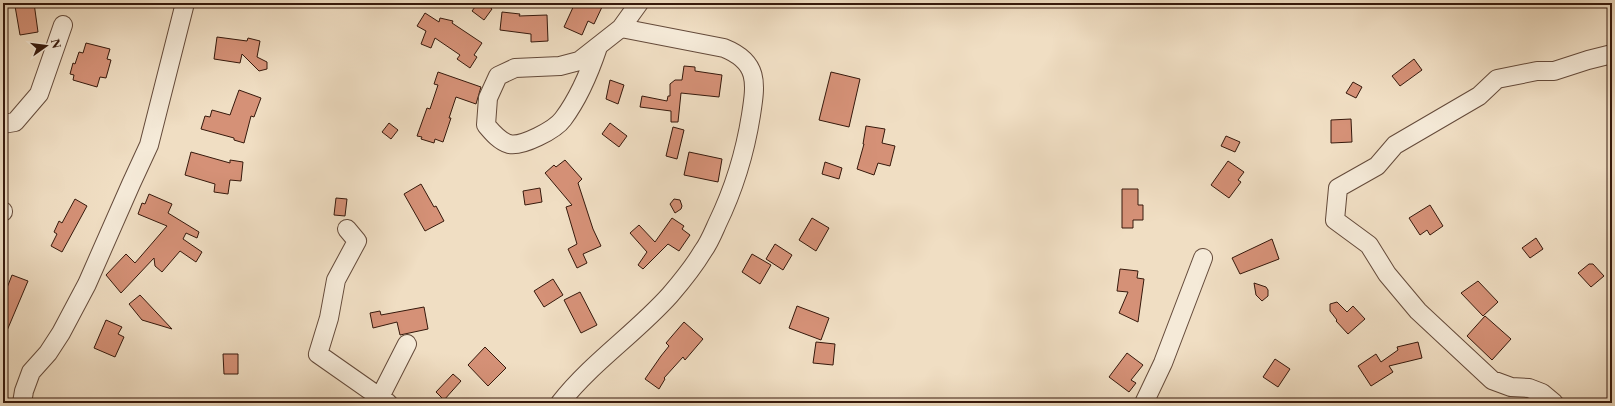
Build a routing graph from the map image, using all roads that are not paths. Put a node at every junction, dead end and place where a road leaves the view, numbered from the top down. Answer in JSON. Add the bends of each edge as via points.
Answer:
{"nodes":[{"id":1,"x":185,"y":3,"type":"edge"},
{"id":2,"x":639,"y":3,"type":"edge"},
{"id":3,"x":63,"y":26,"type":"dead end"},
{"id":4,"x":621,"y":28,"type":"junction"},
{"id":5,"x":598,"y":48,"type":"junction"},
{"id":6,"x":1612,"y":54,"type":"edge"},
{"id":7,"x":3,"y":124,"type":"edge"},
{"id":8,"x":347,"y":229,"type":"dead end"},
{"id":9,"x":1203,"y":258,"type":"dead end"},
{"id":10,"x":407,"y":344,"type":"dead end"},
{"id":11,"x":384,"y":400,"type":"edge"},
{"id":12,"x":22,"y":403,"type":"edge"},
{"id":13,"x":560,"y":403,"type":"edge"},
{"id":14,"x":1144,"y":403,"type":"edge"},
{"id":15,"x":1554,"y":403,"type":"edge"}],
"edges":[{"from":1,"to":12,"type":"street","via":[[149,145],[88,284],[61,333],[31,372]]},
{"from":2,"to":4,"type":"street"},
{"from":3,"to":7,"type":"street","via":[[39,94],[15,122]]},
{"from":4,"to":5,"type":"street"},
{"from":4,"to":13,"type":"street","via":[[724,48],[737,53],[754,77],[747,140],[731,195],[704,250],[670,294]]},
{"from":5,"to":5,"type":"street","via":[[579,61],[560,66],[515,68],[498,76],[488,98],[486,125],[498,138],[510,144],[533,140],[551,130],[563,120],[588,76]]},
{"from":6,"to":15,"type":"street","via":[[1554,71],[1537,71],[1497,79],[1479,96],[1395,145],[1377,166],[1338,188],[1335,220],[1369,245],[1387,274],[1418,311],[1492,380],[1511,387],[1529,388],[1542,393]]},
{"from":8,"to":11,"type":"street","via":[[357,241],[336,280],[318,354]]},
{"from":9,"to":14,"type":"street","via":[[1163,363]]},
{"from":10,"to":11,"type":"street"}]}
